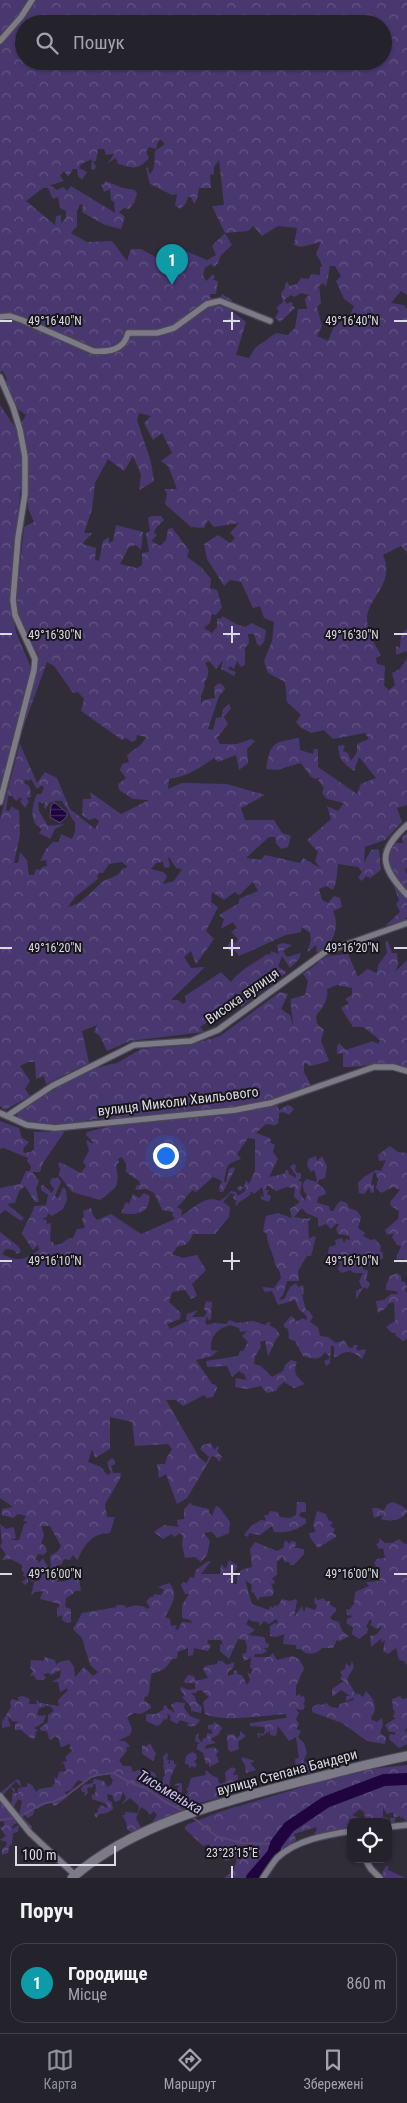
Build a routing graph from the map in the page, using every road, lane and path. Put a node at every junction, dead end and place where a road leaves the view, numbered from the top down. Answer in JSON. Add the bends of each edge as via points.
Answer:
{"nodes":[{"id":1,"x":32,"y":0,"type":"edge"},
{"id":2,"x":22,"y":15,"type":"edge"},
{"id":3,"x":15,"y":24,"type":"edge"},
{"id":4,"x":0,"y":41,"type":"edge"},
{"id":5,"x":0,"y":317,"type":"edge"},
{"id":6,"x":270,"y":321,"type":"dead end"},
{"id":7,"x":0,"y":377,"type":"edge"},
{"id":8,"x":0,"y":802,"type":"edge"},
{"id":9,"x":407,"y":825,"type":"edge"},
{"id":10,"x":407,"y":895,"type":"edge"},
{"id":11,"x":407,"y":923,"type":"edge"},
{"id":12,"x":407,"y":1071,"type":"edge"},
{"id":13,"x":0,"y":1113,"type":"edge"},
{"id":14,"x":8,"y":1116,"type":"junction"},
{"id":15,"x":407,"y":1756,"type":"edge"},
{"id":16,"x":0,"y":1796,"type":"edge"},
{"id":17,"x":407,"y":1825,"type":"edge"},
{"id":18,"x":392,"y":1827,"type":"edge"},
{"id":19,"x":347,"y":1832,"type":"edge"},
{"id":20,"x":367,"y":1863,"type":"edge"},
{"id":21,"x":74,"y":1876,"type":"edge"},
{"id":22,"x":263,"y":1878,"type":"edge"},
{"id":23,"x":380,"y":1878,"type":"edge"}],
"edges":[{"from":1,"to":2,"type":"street"},
{"from":3,"to":4,"type":"street"},
{"from":5,"to":6,"type":"street","via":[[22,320],[93,351],[104,352],[122,345],[128,333],[157,333],[174,328],[207,304],[220,301]]},
{"from":7,"to":8,"type":"street","via":[[14,407],[25,457],[25,494],[13,600],[15,615],[36,659]]},
{"from":9,"to":10,"type":"street","via":[[389,843],[386,858],[398,886]]},
{"from":11,"to":14,"type":"street","name":"Висока вулиця","via":[[325,952],[205,1037],[134,1045],[52,1086]]},
{"from":12,"to":14,"type":"street","name":"вулиця Миколи Хвильового","via":[[374,1067],[271,1102],[235,1110],[55,1128],[27,1126]]},
{"from":13,"to":14,"type":"street","name":"вулиця Миколи Хвильового"},
{"from":15,"to":21,"type":"main road","name":"вулиця Степана Бандери","via":[[200,1810],[121,1844]]},
{"from":16,"to":21,"type":"street","via":[[30,1833]]},
{"from":17,"to":18,"type":"street"},
{"from":19,"to":22,"type":"street","via":[[323,1836],[291,1849],[276,1859]]},
{"from":20,"to":23,"type":"street"}]}
